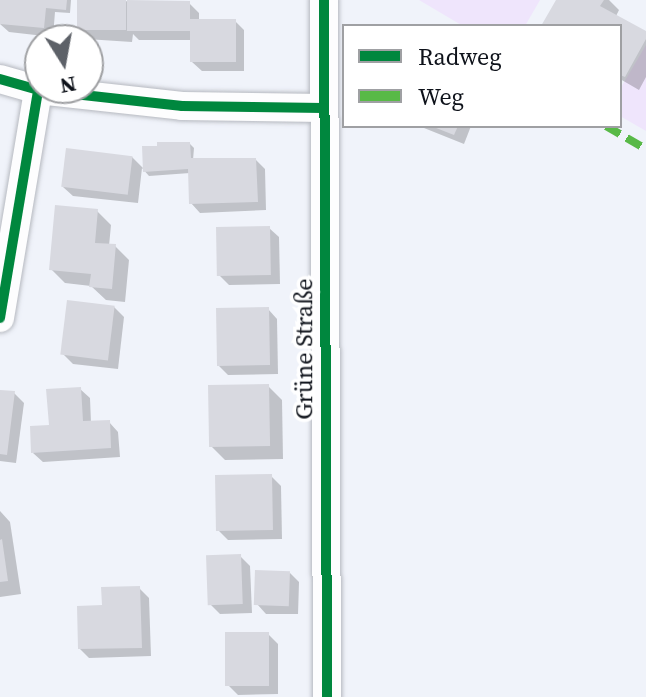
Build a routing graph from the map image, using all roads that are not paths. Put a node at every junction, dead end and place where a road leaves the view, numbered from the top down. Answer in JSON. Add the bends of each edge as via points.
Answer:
{"nodes":[{"id":1,"x":324,"y":0,"type":"edge"},
{"id":2,"x":0,"y":79,"type":"edge"},
{"id":3,"x":24,"y":86,"type":"edge"},
{"id":4,"x":104,"y":97,"type":"edge"},
{"id":5,"x":36,"y":104,"type":"edge"},
{"id":6,"x":323,"y":108,"type":"junction"},
{"id":7,"x":0,"y":318,"type":"edge"},
{"id":8,"x":327,"y":697,"type":"edge"}],
"edges":[{"from":1,"to":6,"type":"street","name":"Grüne Straße"},
{"from":2,"to":3,"type":"street"},
{"from":4,"to":6,"type":"street","via":[[182,106]]},
{"from":5,"to":7,"type":"street"},
{"from":6,"to":8,"type":"street","name":"Grüne Straße"}]}
